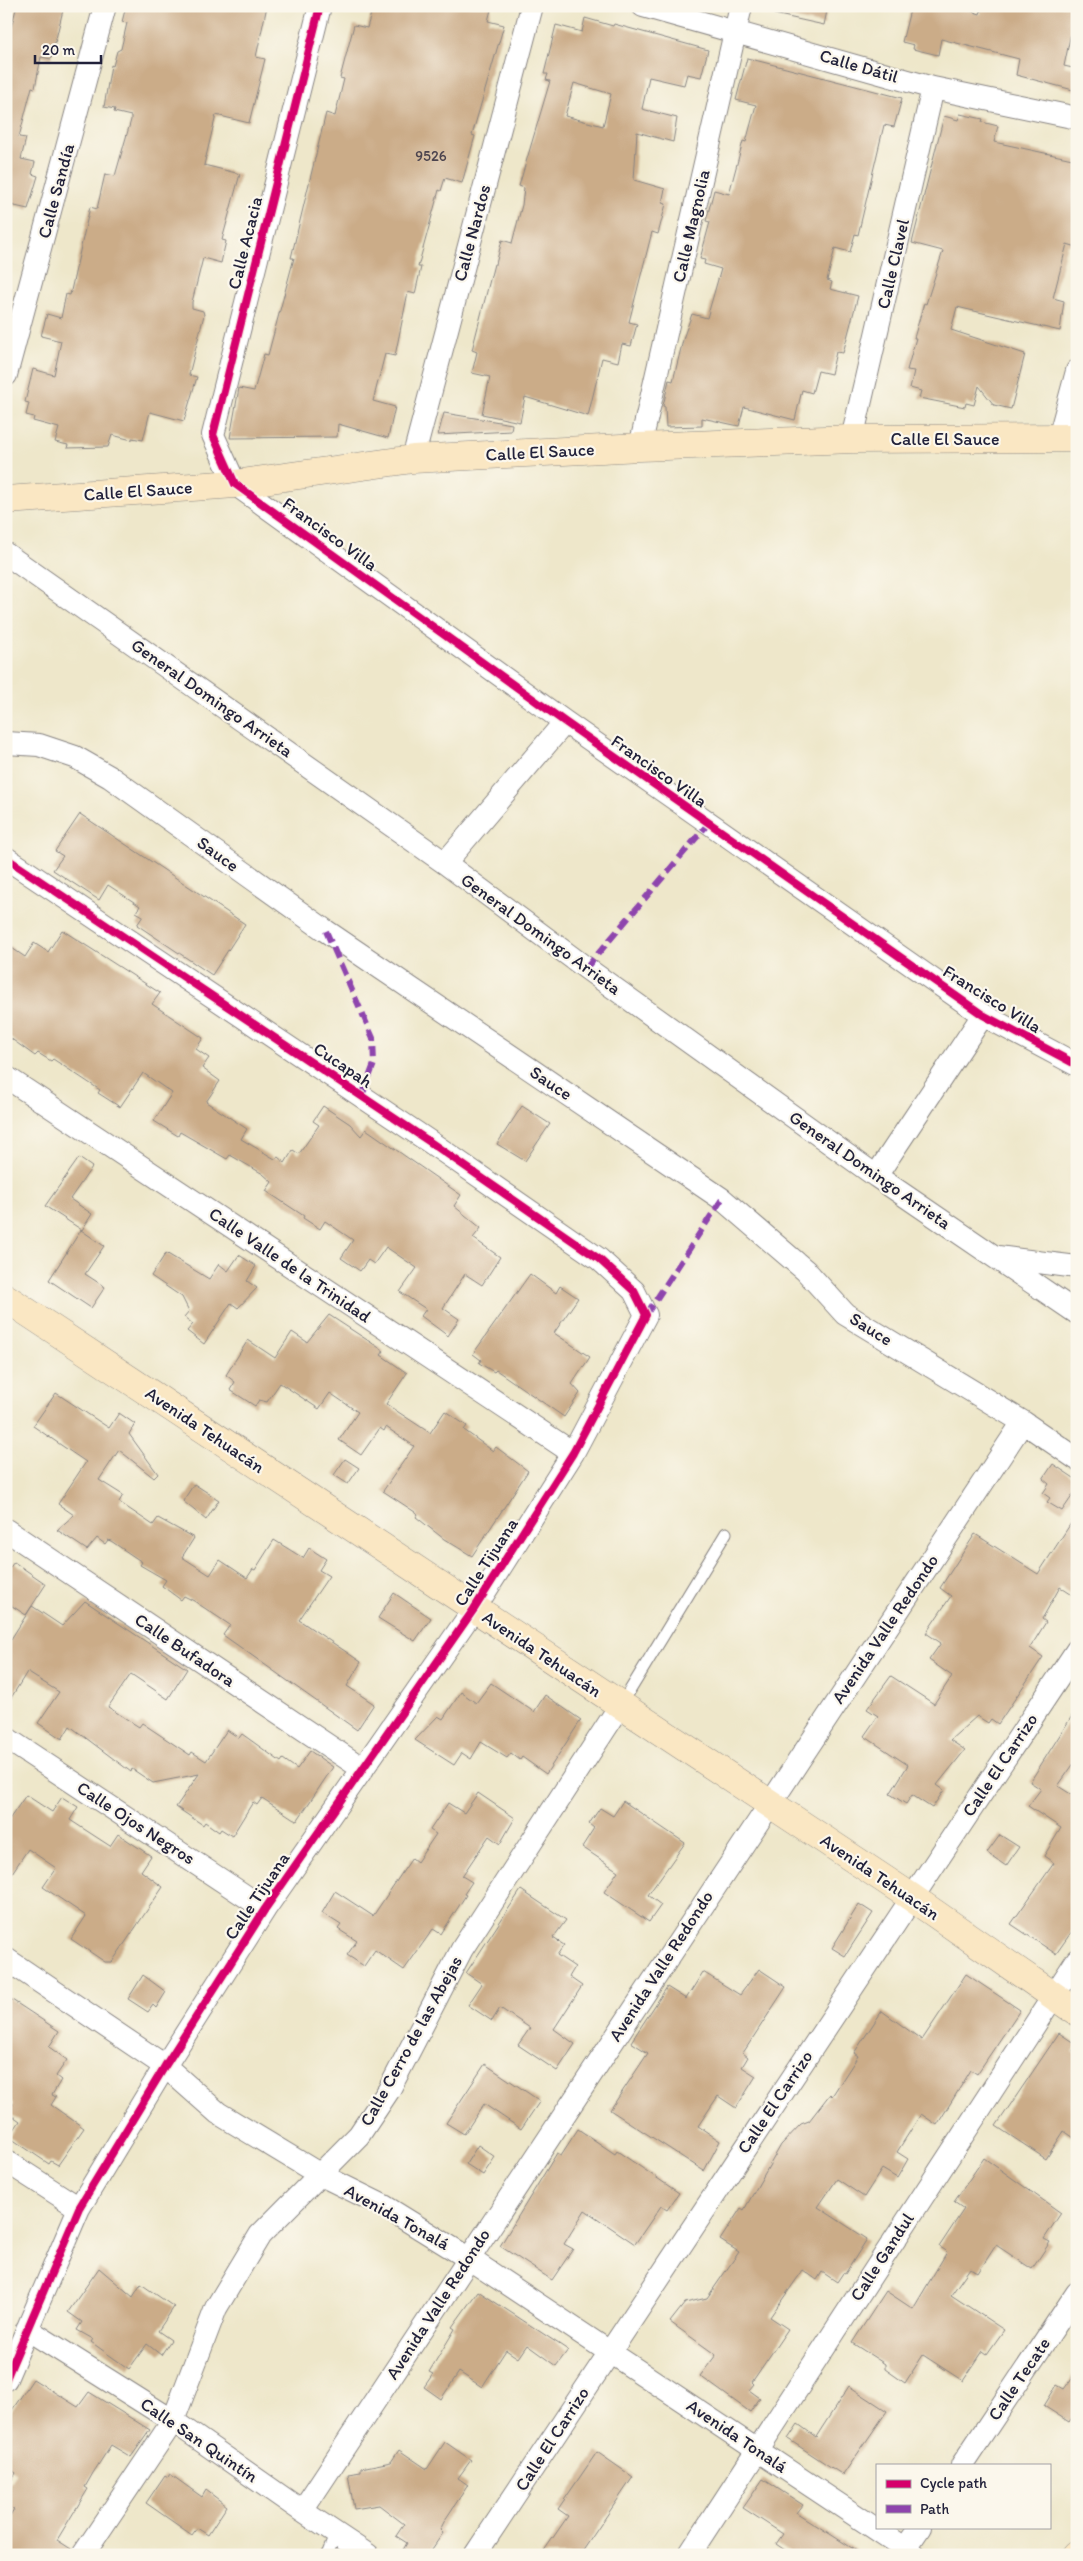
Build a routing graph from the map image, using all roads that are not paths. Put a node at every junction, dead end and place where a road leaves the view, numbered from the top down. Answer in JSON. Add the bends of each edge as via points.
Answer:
{"nodes":[{"id":1,"x":105,"y":6,"type":"edge"},
{"id":2,"x":320,"y":6,"type":"edge"},
{"id":3,"x":532,"y":6,"type":"edge"},
{"id":4,"x":643,"y":6,"type":"edge"},
{"id":5,"x":741,"y":6,"type":"edge"},
{"id":6,"x":735,"y":31,"type":"junction"},
{"id":7,"x":934,"y":88,"type":"junction"},
{"id":8,"x":1077,"y":118,"type":"edge"},
{"id":9,"x":1077,"y":371,"type":"edge"},
{"id":10,"x":6,"y":375,"type":"edge"},
{"id":11,"x":1068,"y":438,"type":"edge"},
{"id":12,"x":852,"y":439,"type":"junction"},
{"id":13,"x":640,"y":447,"type":"junction"},
{"id":14,"x":413,"y":460,"type":"junction"},
{"id":15,"x":235,"y":484,"type":"junction"},
{"id":16,"x":6,"y":500,"type":"edge"},
{"id":17,"x":6,"y":554,"type":"edge"},
{"id":18,"x":565,"y":722,"type":"junction"},
{"id":19,"x":6,"y":743,"type":"edge"},
{"id":20,"x":6,"y":858,"type":"edge"},
{"id":21,"x":445,"y":863,"type":"junction"},
{"id":22,"x":983,"y":1015,"type":"junction"},
{"id":23,"x":1077,"y":1065,"type":"edge"},
{"id":24,"x":6,"y":1077,"type":"edge"},
{"id":25,"x":876,"y":1176,"type":"junction"},
{"id":26,"x":995,"y":1256,"type":"junction"},
{"id":27,"x":1077,"y":1267,"type":"edge"},
{"id":28,"x":6,"y":1298,"type":"edge"},
{"id":29,"x":1077,"y":1313,"type":"edge"},
{"id":30,"x":646,"y":1315,"type":"joint"},
{"id":31,"x":1023,"y":1422,"type":"junction"},
{"id":32,"x":573,"y":1453,"type":"junction"},
{"id":33,"x":1077,"y":1459,"type":"edge"},
{"id":34,"x":6,"y":1530,"type":"edge"},
{"id":35,"x":726,"y":1534,"type":"dead end"},
{"id":36,"x":474,"y":1609,"type":"junction"},
{"id":37,"x":1077,"y":1650,"type":"edge"},
{"id":38,"x":620,"y":1706,"type":"junction"},
{"id":39,"x":6,"y":1738,"type":"edge"},
{"id":40,"x":363,"y":1769,"type":"junction"},
{"id":41,"x":769,"y":1804,"type":"junction"},
{"id":42,"x":911,"y":1897,"type":"junction"},
{"id":43,"x":265,"y":1909,"type":"junction"},
{"id":44,"x":6,"y":1959,"type":"edge"},
{"id":45,"x":1077,"y":1960,"type":"edge"},
{"id":46,"x":1052,"y":1996,"type":"junction"},
{"id":47,"x":1077,"y":2012,"type":"edge"},
{"id":48,"x":165,"y":2066,"type":"junction"},
{"id":49,"x":6,"y":2161,"type":"edge"},
{"id":50,"x":319,"y":2174,"type":"junction"},
{"id":51,"x":79,"y":2208,"type":"junction"},
{"id":52,"x":468,"y":2258,"type":"junction"},
{"id":53,"x":1077,"y":2293,"type":"edge"},
{"id":54,"x":27,"y":2329,"type":"junction"},
{"id":55,"x":610,"y":2350,"type":"junction"},
{"id":56,"x":7,"y":2375,"type":"edge"},
{"id":57,"x":173,"y":2421,"type":"junction"},
{"id":58,"x":757,"y":2449,"type":"junction"},
{"id":59,"x":963,"y":2464,"type":"edge"},
{"id":60,"x":302,"y":2512,"type":"junction"},
{"id":61,"x":920,"y":2528,"type":"edge"},
{"id":62,"x":336,"y":2534,"type":"junction"},
{"id":63,"x":907,"y":2553,"type":"edge"},
{"id":64,"x":83,"y":2555,"type":"edge"},
{"id":65,"x":327,"y":2555,"type":"edge"},
{"id":66,"x":368,"y":2555,"type":"edge"},
{"id":67,"x":475,"y":2555,"type":"edge"},
{"id":68,"x":689,"y":2555,"type":"edge"}],
"edges":[{"from":1,"to":10,"type":"street","name":"Calle Sandía"},
{"from":2,"to":15,"type":"street","name":"Calle Acacia","via":[[212,435]]},
{"from":3,"to":14,"type":"street","name":"Calle Nardos"},
{"from":4,"to":6,"type":"street","name":"Calle Dátil"},
{"from":5,"to":6,"type":"street","name":"Calle Magnolia"},
{"from":6,"to":7,"type":"street","name":"Calle Dátil"},
{"from":6,"to":13,"type":"street","name":"Calle Magnolia"},
{"from":7,"to":8,"type":"street","name":"Calle Dátil"},
{"from":7,"to":12,"type":"street","name":"Calle Clavel"},
{"from":9,"to":11,"type":"street"},
{"from":11,"to":12,"type":"street","name":"Calle El Sauce"},
{"from":12,"to":13,"type":"street","name":"Calle El Sauce"},
{"from":13,"to":14,"type":"street","name":"Calle El Sauce"},
{"from":14,"to":15,"type":"street","name":"Calle El Sauce"},
{"from":15,"to":16,"type":"street","name":"Calle El Sauce"},
{"from":15,"to":18,"type":"street","name":"Francisco Villa"},
{"from":17,"to":21,"type":"street","name":"General Domingo Arrieta"},
{"from":18,"to":21,"type":"street"},
{"from":18,"to":22,"type":"street","name":"Francisco Villa"},
{"from":19,"to":31,"type":"street","name":"Sauce","via":[[39,745],[75,758],[110,777],[326,931],[722,1199],[806,1270],[845,1314]]},
{"from":20,"to":30,"type":"street","name":"Cucapah","via":[[599,1259],[634,1291]]},
{"from":21,"to":25,"type":"street","name":"General Domingo Arrieta"},
{"from":22,"to":23,"type":"street","name":"Francisco Villa"},
{"from":22,"to":25,"type":"street"},
{"from":24,"to":32,"type":"street","name":"Calle Valle de la Trinidad"},
{"from":25,"to":26,"type":"street","name":"General Domingo Arrieta"},
{"from":26,"to":27,"type":"street"},
{"from":26,"to":29,"type":"street","name":"General Domingo Arrieta"},
{"from":28,"to":36,"type":"street","name":"Avenida Tehuacán"},
{"from":30,"to":32,"type":"street","name":"Calle Tijuana"},
{"from":31,"to":33,"type":"street","name":"Sauce"},
{"from":31,"to":41,"type":"street","name":"Avenida Valle Redondo"},
{"from":32,"to":36,"type":"street","name":"Calle Tijuana"},
{"from":34,"to":40,"type":"street","name":"Calle Bufadora"},
{"from":35,"to":38,"type":"lane"},
{"from":36,"to":38,"type":"street","name":"Avenida Tehuacán"},
{"from":36,"to":40,"type":"street","name":"Calle Tijuana"},
{"from":37,"to":42,"type":"street","name":"Calle El Carrizo"},
{"from":38,"to":41,"type":"street","name":"Avenida Tehuacán"},
{"from":38,"to":50,"type":"street","name":"Calle Cerro de las Abejas","via":[[462,1948],[389,2090],[360,2135]]},
{"from":39,"to":43,"type":"street","name":"Calle Ojos Negros"},
{"from":40,"to":43,"type":"street","name":"Calle Tijuana"},
{"from":41,"to":42,"type":"street","name":"Avenida Tehuacán"},
{"from":41,"to":52,"type":"street","name":"Avenida Valle Redondo"},
{"from":42,"to":46,"type":"street","name":"Avenida Tehuacán"},
{"from":42,"to":55,"type":"street","name":"Calle El Carrizo"},
{"from":43,"to":48,"type":"street","name":"Calle Tijuana"},
{"from":44,"to":48,"type":"street","name":"Avenida Tonalá"},
{"from":45,"to":46,"type":"street","name":"Calle Gandul"},
{"from":46,"to":47,"type":"street","name":"Avenida Tehuacán"},
{"from":46,"to":58,"type":"street","name":"Calle Gandul"},
{"from":48,"to":50,"type":"street","name":"Avenida Tonalá","via":[[218,2113]]},
{"from":48,"to":51,"type":"street","name":"Calle Tijuana"},
{"from":49,"to":51,"type":"street"},
{"from":50,"to":52,"type":"street","name":"Avenida Tonalá","via":[[384,2206]]},
{"from":50,"to":57,"type":"street","name":"Calle Cerro de las Abejas","via":[[260,2235],[216,2308]]},
{"from":51,"to":54,"type":"street","name":"Calle Tijuana"},
{"from":52,"to":55,"type":"street","name":"Avenida Tonalá"},
{"from":52,"to":60,"type":"street","name":"Avenida Valle Redondo"},
{"from":53,"to":59,"type":"street","name":"Calle Tecate"},
{"from":54,"to":56,"type":"street","name":"Calle Tijuana"},
{"from":54,"to":57,"type":"street","name":"Calle San Quintín"},
{"from":55,"to":58,"type":"street","name":"Avenida Tonalá"},
{"from":55,"to":67,"type":"street","name":"Calle El Carrizo"},
{"from":57,"to":60,"type":"street","name":"Calle San Quintín"},
{"from":57,"to":64,"type":"street","name":"Calle Cerro de las Abejas"},
{"from":58,"to":63,"type":"street","name":"Avenida Tonalá"},
{"from":58,"to":68,"type":"street","name":"Calle Gandul"},
{"from":60,"to":62,"type":"street","name":"Calle San Quintín"},
{"from":61,"to":63,"type":"street"},
{"from":62,"to":65,"type":"lane"},
{"from":62,"to":66,"type":"street","name":"Calle San Quintín"}]}
